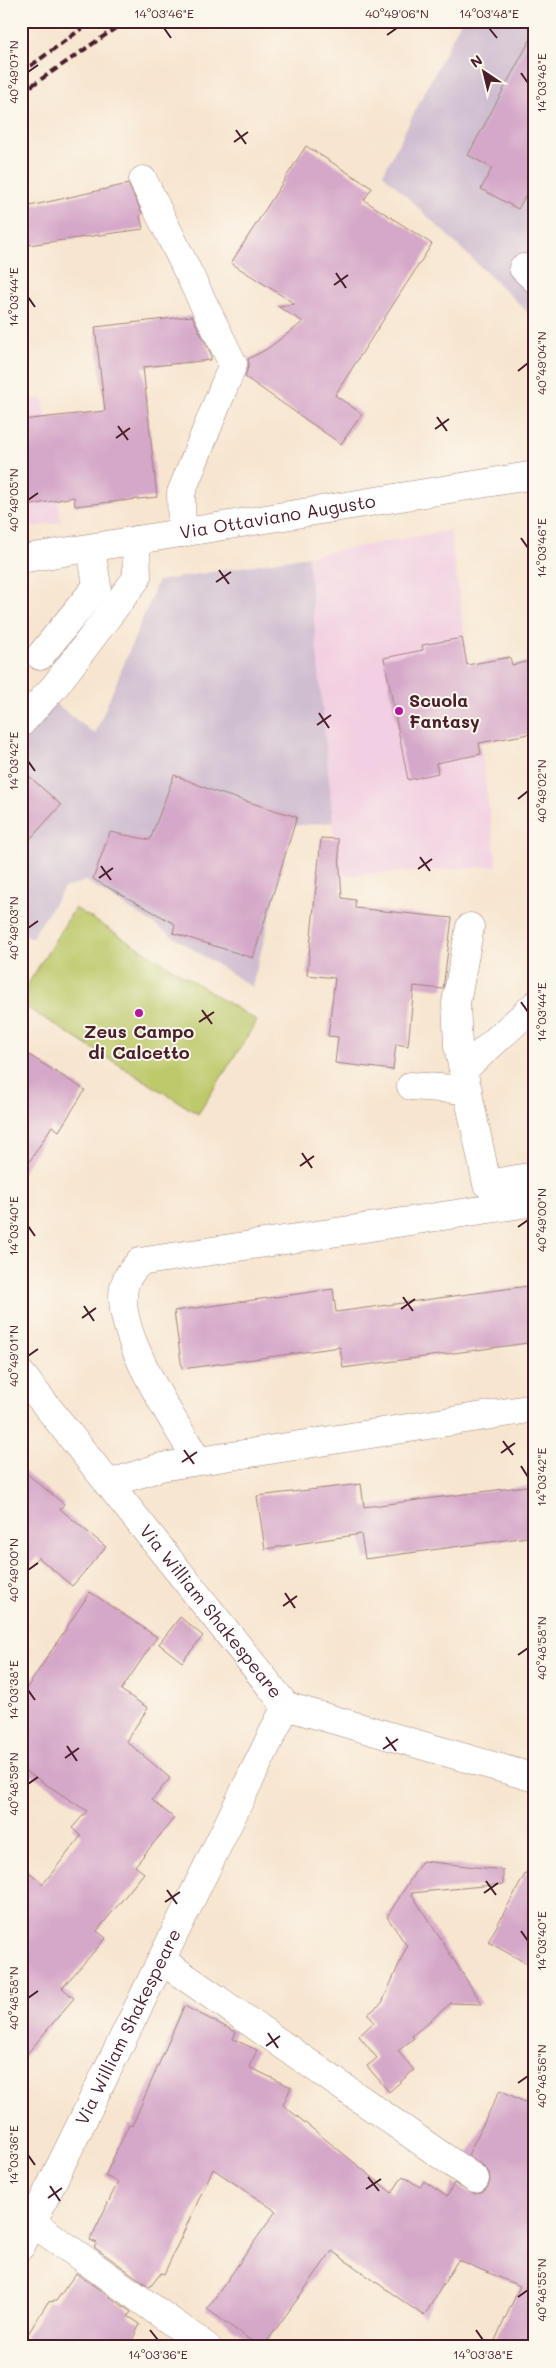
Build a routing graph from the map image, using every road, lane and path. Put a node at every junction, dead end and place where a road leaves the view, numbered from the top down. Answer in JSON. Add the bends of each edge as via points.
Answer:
{"nodes":[{"id":1,"x":143,"y":180,"type":"dead end"},
{"id":2,"x":535,"y":476,"type":"edge"},
{"id":3,"x":182,"y":533,"type":"junction"},
{"id":4,"x":136,"y":540,"type":"junction"},
{"id":5,"x":91,"y":548,"type":"junction"},
{"id":6,"x":21,"y":559,"type":"edge"},
{"id":7,"x":40,"y":656,"type":"dead end"},
{"id":8,"x":21,"y":722,"type":"edge"},
{"id":9,"x":470,"y":926,"type":"dead end"},
{"id":10,"x":535,"y":1005,"type":"edge"},
{"id":11,"x":465,"y":1080,"type":"junction"},
{"id":12,"x":411,"y":1086,"type":"dead end"},
{"id":13,"x":535,"y":1176,"type":"edge"},
{"id":14,"x":535,"y":1202,"type":"edge"},
{"id":15,"x":21,"y":1374,"type":"edge"},
{"id":16,"x":535,"y":1408,"type":"edge"},
{"id":17,"x":198,"y":1461,"type":"junction"},
{"id":18,"x":108,"y":1484,"type":"junction"},
{"id":19,"x":286,"y":1706,"type":"junction"},
{"id":20,"x":535,"y":1778,"type":"edge"},
{"id":21,"x":161,"y":1960,"type":"junction"},
{"id":22,"x":475,"y":2179,"type":"dead end"},
{"id":23,"x":27,"y":2235,"type":"edge"},
{"id":24,"x":207,"y":2347,"type":"edge"}],
"edges":[{"from":1,"to":3,"type":"street","via":[[233,364],[181,493]]},
{"from":2,"to":3,"type":"street","name":"Via Ottaviano Augusto"},
{"from":3,"to":4,"type":"street","name":"Via Ottaviano Augusto"},
{"from":4,"to":5,"type":"street","name":"Via Ottaviano Augusto"},
{"from":4,"to":8,"type":"street","via":[[137,578],[54,686]]},
{"from":5,"to":6,"type":"street","name":"Via Ottaviano Augusto"},
{"from":5,"to":7,"type":"street","via":[[97,586]]},
{"from":9,"to":11,"type":"street","via":[[456,1003],[458,1046]]},
{"from":10,"to":11,"type":"street"},
{"from":11,"to":12,"type":"street"},
{"from":11,"to":13,"type":"street","via":[[487,1184]]},
{"from":14,"to":17,"type":"street","via":[[139,1262],[125,1281],[123,1310],[132,1342]]},
{"from":15,"to":18,"type":"street","name":"Via William Shakespeare"},
{"from":16,"to":17,"type":"street"},
{"from":17,"to":18,"type":"street","via":[[161,1467]]},
{"from":18,"to":19,"type":"street","name":"Via William Shakespeare"},
{"from":19,"to":20,"type":"street"},
{"from":19,"to":21,"type":"street","name":"Via William Shakespeare"},
{"from":21,"to":22,"type":"street"},
{"from":21,"to":23,"type":"street","name":"Via William Shakespeare"},
{"from":23,"to":24,"type":"street"}]}
